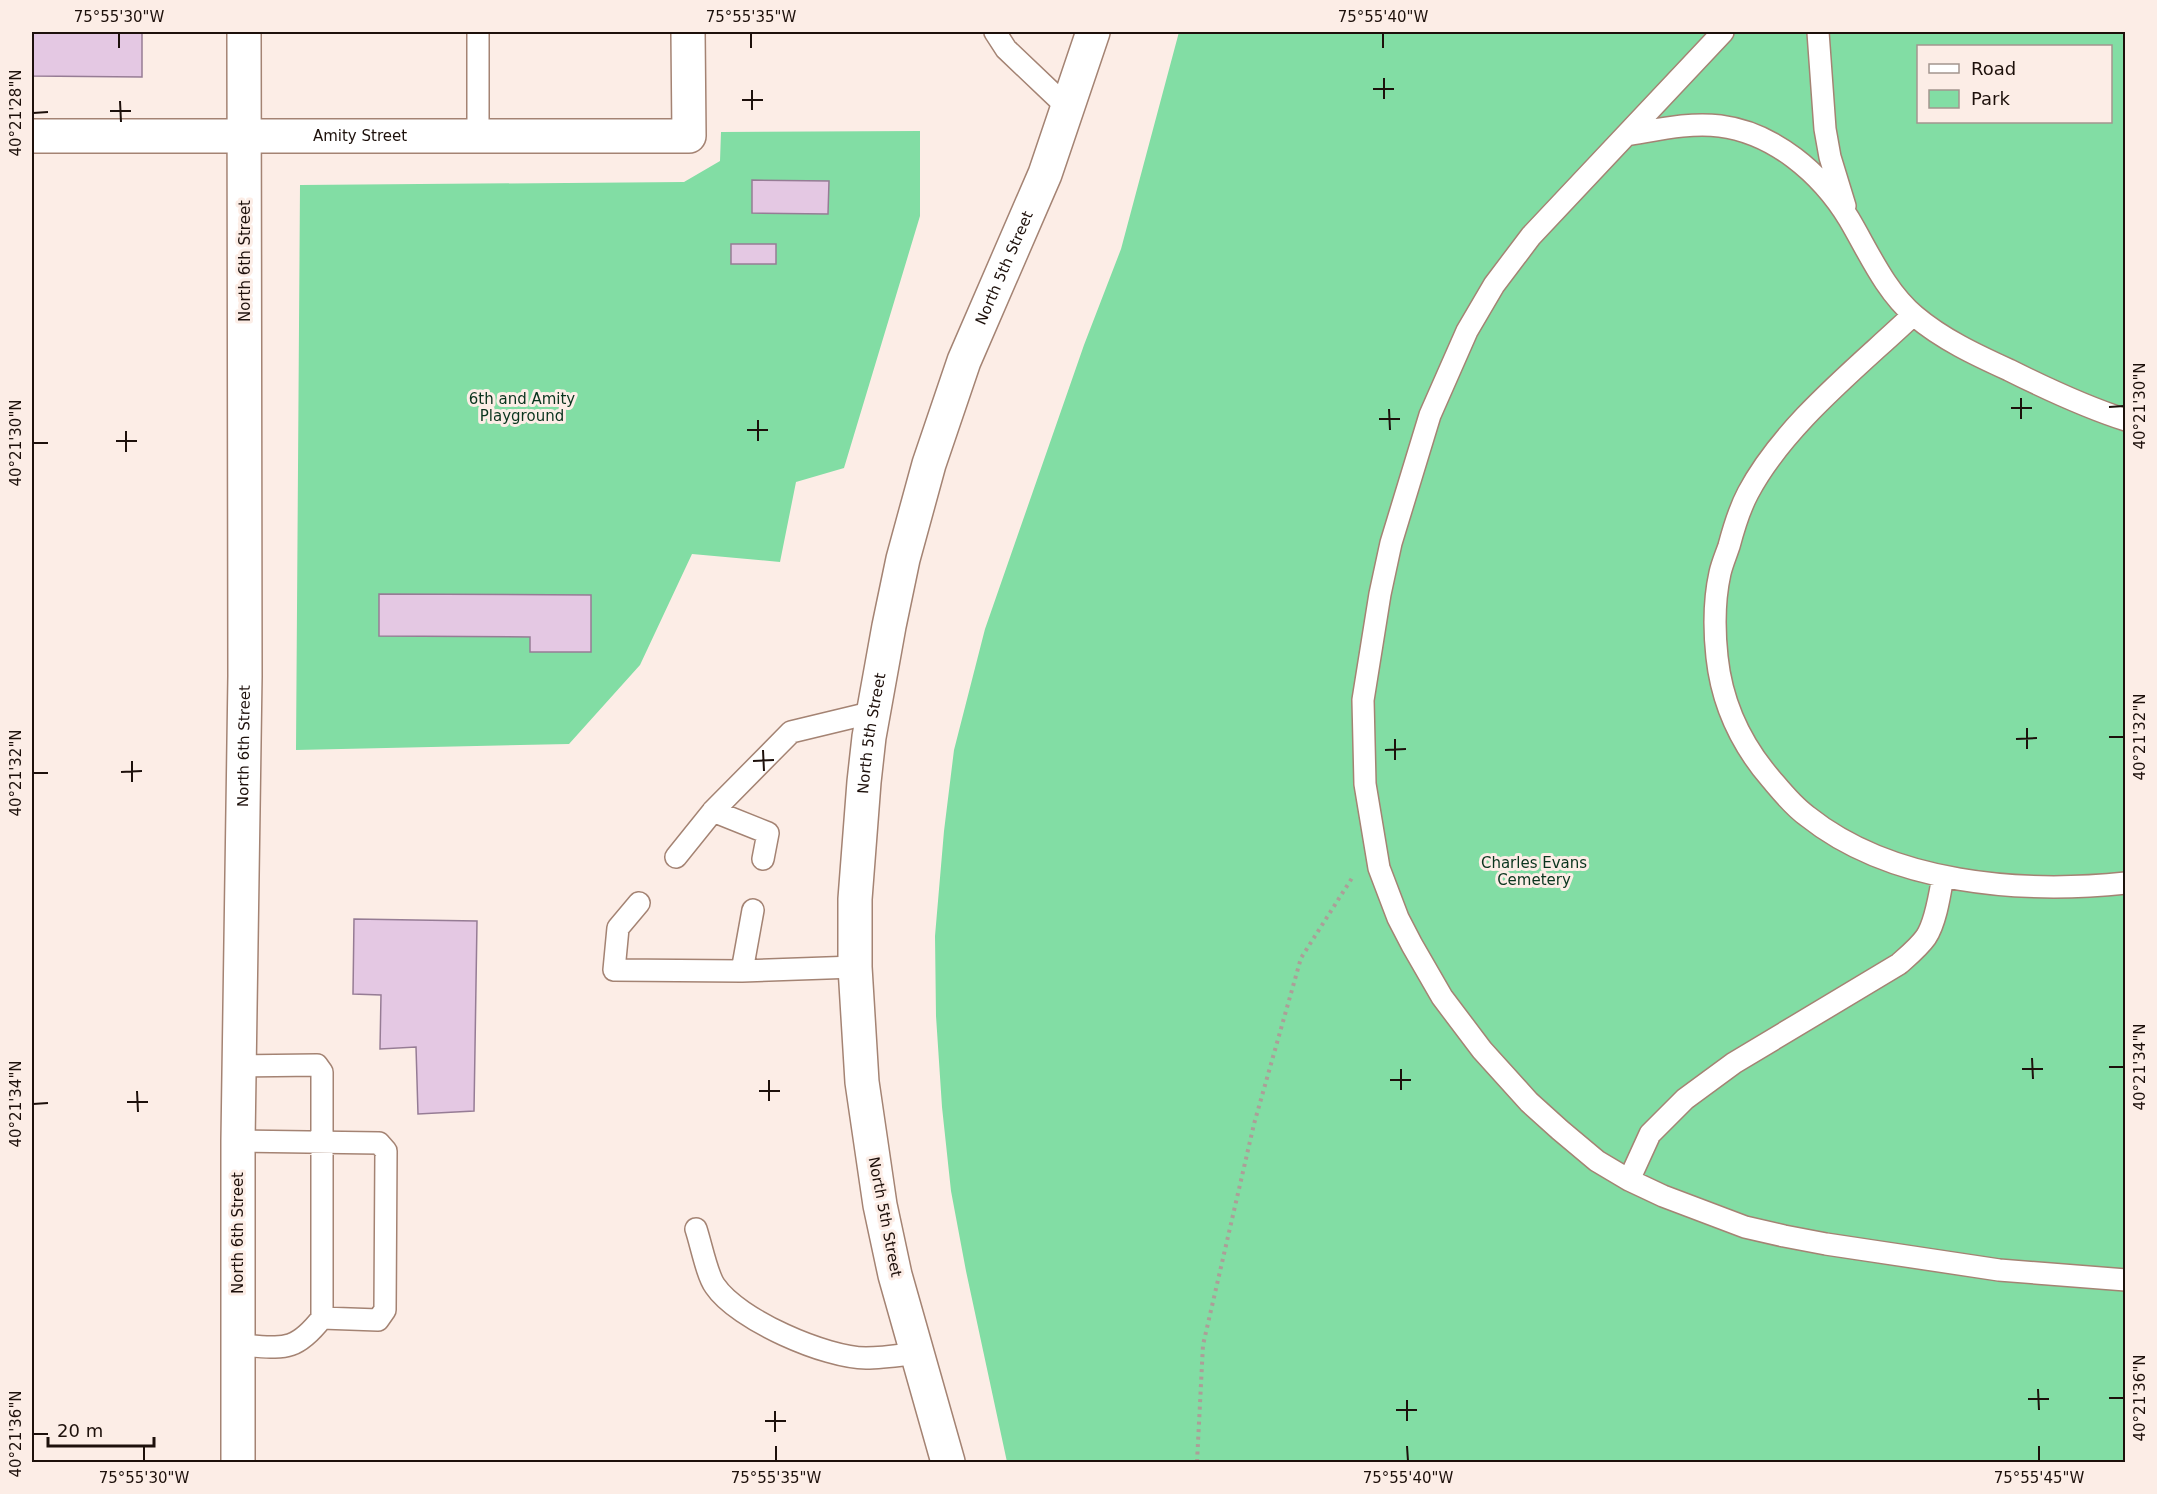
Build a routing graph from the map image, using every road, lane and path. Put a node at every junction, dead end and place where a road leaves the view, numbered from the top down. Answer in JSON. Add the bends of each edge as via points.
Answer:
{"nodes":[{"id":1,"x":244,"y":32,"type":"edge"},
{"id":2,"x":478,"y":32,"type":"edge"},
{"id":3,"x":688,"y":32,"type":"edge"},
{"id":4,"x":995,"y":32,"type":"edge"},
{"id":5,"x":1093,"y":32,"type":"edge"},
{"id":6,"x":1723,"y":32,"type":"edge"},
{"id":7,"x":1818,"y":32,"type":"edge"},
{"id":8,"x":1068,"y":108,"type":"junction"},
{"id":9,"x":1626,"y":135,"type":"junction"},
{"id":10,"x":32,"y":136,"type":"edge"},
{"id":11,"x":478,"y":136,"type":"junction"},
{"id":12,"x":244,"y":137,"type":"junction"},
{"id":13,"x":1848,"y":218,"type":"junction"},
{"id":14,"x":1913,"y":315,"type":"junction"},
{"id":15,"x":2126,"y":420,"type":"edge"},
{"id":16,"x":874,"y":712,"type":"junction"},
{"id":17,"x":713,"y":811,"type":"junction"},
{"id":18,"x":1375,"y":842,"type":"junction"},
{"id":19,"x":676,"y":857,"type":"dead end"},
{"id":20,"x":763,"y":859,"type":"dead end"},
{"id":21,"x":1943,"y":876,"type":"junction"},
{"id":22,"x":2126,"y":883,"type":"edge"},
{"id":23,"x":639,"y":903,"type":"dead end"},
{"id":24,"x":753,"y":910,"type":"dead end"},
{"id":25,"x":855,"y":967,"type":"junction"},
{"id":26,"x":742,"y":971,"type":"junction"},
{"id":27,"x":239,"y":1066,"type":"junction"},
{"id":28,"x":238,"y":1141,"type":"junction"},
{"id":29,"x":322,"y":1142,"type":"junction"},
{"id":30,"x":1629,"y":1180,"type":"junction"},
{"id":31,"x":696,"y":1229,"type":"dead end"},
{"id":32,"x":2126,"y":1280,"type":"edge"},
{"id":33,"x":322,"y":1318,"type":"junction"},
{"id":34,"x":238,"y":1346,"type":"junction"},
{"id":35,"x":917,"y":1353,"type":"junction"},
{"id":36,"x":238,"y":1462,"type":"edge"},
{"id":37,"x":948,"y":1462,"type":"edge"},
{"id":38,"x":1197,"y":1462,"type":"edge"}],
"edges":[{"from":1,"to":12,"type":"street","name":"North 6th Street"},
{"from":2,"to":11,"type":"lane"},
{"from":3,"to":11,"type":"street","name":"Amity Street","via":[[688,136]]},
{"from":4,"to":8,"type":"lane","via":[[1006,49]]},
{"from":5,"to":8,"type":"street","name":"North 5th Street"},
{"from":6,"to":9,"type":"lane"},
{"from":7,"to":13,"type":"lane","via":[[1825,129]]},
{"from":8,"to":16,"type":"street","name":"North 5th Street","via":[[1045,174],[964,361],[928,464],[903,559]]},
{"from":9,"to":13,"type":"lane","via":[[1688,125],[1720,126],[1760,138],[1807,169]]},
{"from":9,"to":18,"type":"lane","via":[[1531,236],[1494,285],[1467,332],[1430,415],[1391,543],[1366,673],[1365,784]]},
{"from":10,"to":12,"type":"street","name":"Amity Street"},
{"from":11,"to":12,"type":"street","name":"Amity Street"},
{"from":12,"to":27,"type":"street","name":"North 6th Street","via":[[245,682]]},
{"from":13,"to":14,"type":"lane","via":[[1887,284]]},
{"from":14,"to":15,"type":"lane","via":[[1978,355],[2059,394]]},
{"from":14,"to":21,"type":"lane","via":[[1802,420],[1762,470],[1735,520],[1720,571],[1715,639],[1729,711],[1753,758],[1786,798],[1825,830],[1853,846]]},
{"from":16,"to":17,"type":"lane","via":[[791,732]]},
{"from":16,"to":25,"type":"street","name":"North 5th Street","via":[[855,899]]},
{"from":17,"to":19,"type":"lane"},
{"from":17,"to":20,"type":"lane","via":[[768,832]]},
{"from":18,"to":30,"type":"lane","via":[[1379,868],[1398,918],[1461,1023],[1529,1102],[1597,1161]]},
{"from":18,"to":38,"type":"path","via":[[1301,958],[1254,1124],[1203,1345]]},
{"from":21,"to":22,"type":"lane","via":[[2023,887]]},
{"from":21,"to":30,"type":"lane","via":[[1928,935],[1915,949],[1899,964],[1734,1063],[1685,1099],[1650,1134]]},
{"from":23,"to":26,"type":"lane","via":[[618,928],[614,970]]},
{"from":24,"to":26,"type":"lane"},
{"from":25,"to":26,"type":"lane"},
{"from":25,"to":35,"type":"street","name":"North 5th Street","via":[[862,1082],[880,1205]]},
{"from":27,"to":28,"type":"street","name":"North 6th Street"},
{"from":27,"to":29,"type":"lane","via":[[317,1065],[322,1072]]},
{"from":28,"to":29,"type":"lane"},
{"from":28,"to":34,"type":"street","name":"North 6th Street"},
{"from":29,"to":33,"type":"lane"},
{"from":29,"to":33,"type":"lane","via":[[379,1143],[386,1151],[385,1310],[378,1320]]},
{"from":30,"to":32,"type":"lane","via":[[1745,1227],[1794,1238],[2000,1270]]},
{"from":31,"to":35,"type":"lane","via":[[714,1286],[735,1308],[765,1325],[815,1348],[865,1358]]},
{"from":33,"to":34,"type":"lane","via":[[294,1345]]},
{"from":34,"to":36,"type":"street","name":"North 6th Street"},
{"from":35,"to":37,"type":"street","name":"North 5th Street"}]}
